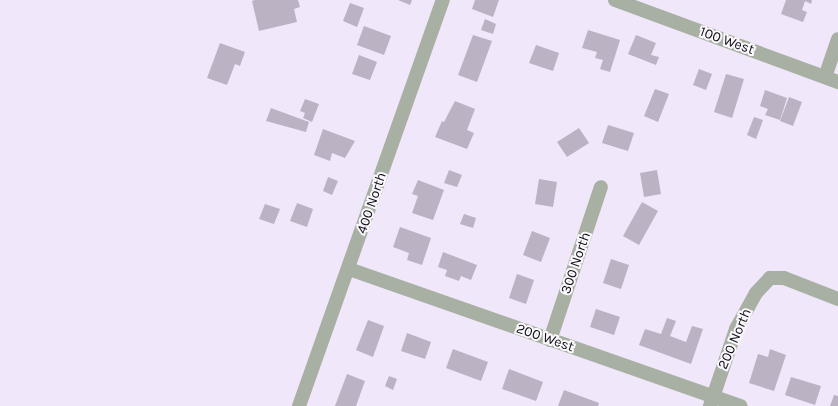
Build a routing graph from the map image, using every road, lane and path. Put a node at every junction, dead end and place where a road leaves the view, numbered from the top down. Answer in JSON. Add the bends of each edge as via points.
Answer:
{"nodes":[{"id":1,"x":443,"y":0,"type":"edge"},
{"id":2,"x":615,"y":0,"type":"edge"},
{"id":3,"x":838,"y":39,"type":"edge"},
{"id":4,"x":831,"y":79,"type":"edge"},
{"id":5,"x":602,"y":187,"type":"dead end"},
{"id":6,"x":349,"y":269,"type":"junction"},
{"id":7,"x":838,"y":299,"type":"edge"},
{"id":8,"x":550,"y":340,"type":"junction"},
{"id":9,"x":712,"y":401,"type":"edge"},
{"id":10,"x":299,"y":406,"type":"edge"},
{"id":11,"x":741,"y":406,"type":"edge"}],
"edges":[{"from":1,"to":6,"type":"street","name":"400 North"},
{"from":2,"to":4,"type":"street","name":"100 West"},
{"from":3,"to":4,"type":"street"},
{"from":5,"to":8,"type":"street","name":"300 North"},
{"from":6,"to":8,"type":"street","name":"200 West"},
{"from":6,"to":10,"type":"street","name":"400 North"},
{"from":7,"to":9,"type":"street","name":"200 North","via":[[784,278],[770,278],[756,293],[736,329]]},
{"from":8,"to":9,"type":"street","name":"200 West"},
{"from":9,"to":11,"type":"street","name":"200 West"}]}
